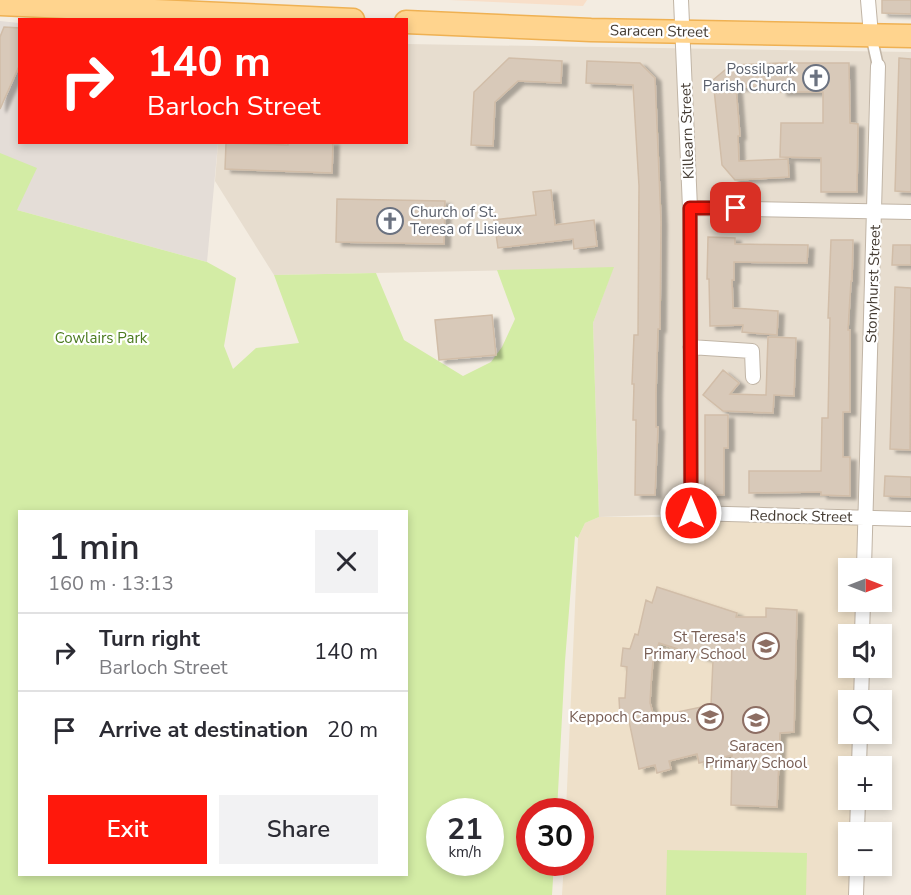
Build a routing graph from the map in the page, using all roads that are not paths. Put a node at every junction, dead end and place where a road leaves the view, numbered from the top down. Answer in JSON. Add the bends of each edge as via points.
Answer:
{"nodes":[{"id":1,"x":681,"y":0,"type":"edge"},
{"id":2,"x":868,"y":0,"type":"edge"},
{"id":3,"x":0,"y":4,"type":"edge"},
{"id":4,"x":309,"y":18,"type":"edge"},
{"id":5,"x":408,"y":22,"type":"edge"},
{"id":6,"x":683,"y":32,"type":"junction"},
{"id":7,"x":871,"y":35,"type":"junction"},
{"id":8,"x":911,"y":36,"type":"edge"},
{"id":9,"x":878,"y":66,"type":"joint"},
{"id":10,"x":690,"y":208,"type":"junction"},
{"id":11,"x":875,"y":211,"type":"junction"},
{"id":12,"x":911,"y":212,"type":"edge"},
{"id":13,"x":690,"y":347,"type":"junction"},
{"id":14,"x":753,"y":377,"type":"dead end"},
{"id":15,"x":691,"y":513,"type":"joint"},
{"id":16,"x":865,"y":517,"type":"junction"},
{"id":17,"x":911,"y":519,"type":"edge"},
{"id":18,"x":864,"y":558,"type":"edge"},
{"id":19,"x":857,"y":876,"type":"edge"},
{"id":20,"x":856,"y":895,"type":"edge"}],
"edges":[{"from":1,"to":6,"type":"street","name":"Killearn Street"},
{"from":2,"to":7,"type":"street","name":"Stonyhurst Street"},
{"from":3,"to":4,"type":"main road"},
{"from":5,"to":6,"type":"main road","name":"Saracen Street"},
{"from":6,"to":7,"type":"main road","name":"Saracen Street"},
{"from":6,"to":10,"type":"street","name":"Killearn Street"},
{"from":7,"to":8,"type":"main road","name":"Saracen Street"},
{"from":7,"to":9,"type":"street","name":"Stonyhurst Street"},
{"from":9,"to":11,"type":"street","name":"Stonyhurst Street"},
{"from":10,"to":11,"type":"street"},
{"from":10,"to":13,"type":"street","name":"Killearn Street"},
{"from":11,"to":12,"type":"street"},
{"from":11,"to":16,"type":"street","name":"Stonyhurst Street"},
{"from":13,"to":14,"type":"street","via":[[752,351]]},
{"from":13,"to":15,"type":"street","name":"Killearn Street"},
{"from":15,"to":16,"type":"street","name":"Rednock Street"},
{"from":16,"to":17,"type":"street","name":"Rednock Street"},
{"from":16,"to":18,"type":"street","name":"Stonyhurst Street"},
{"from":19,"to":20,"type":"street"}]}
